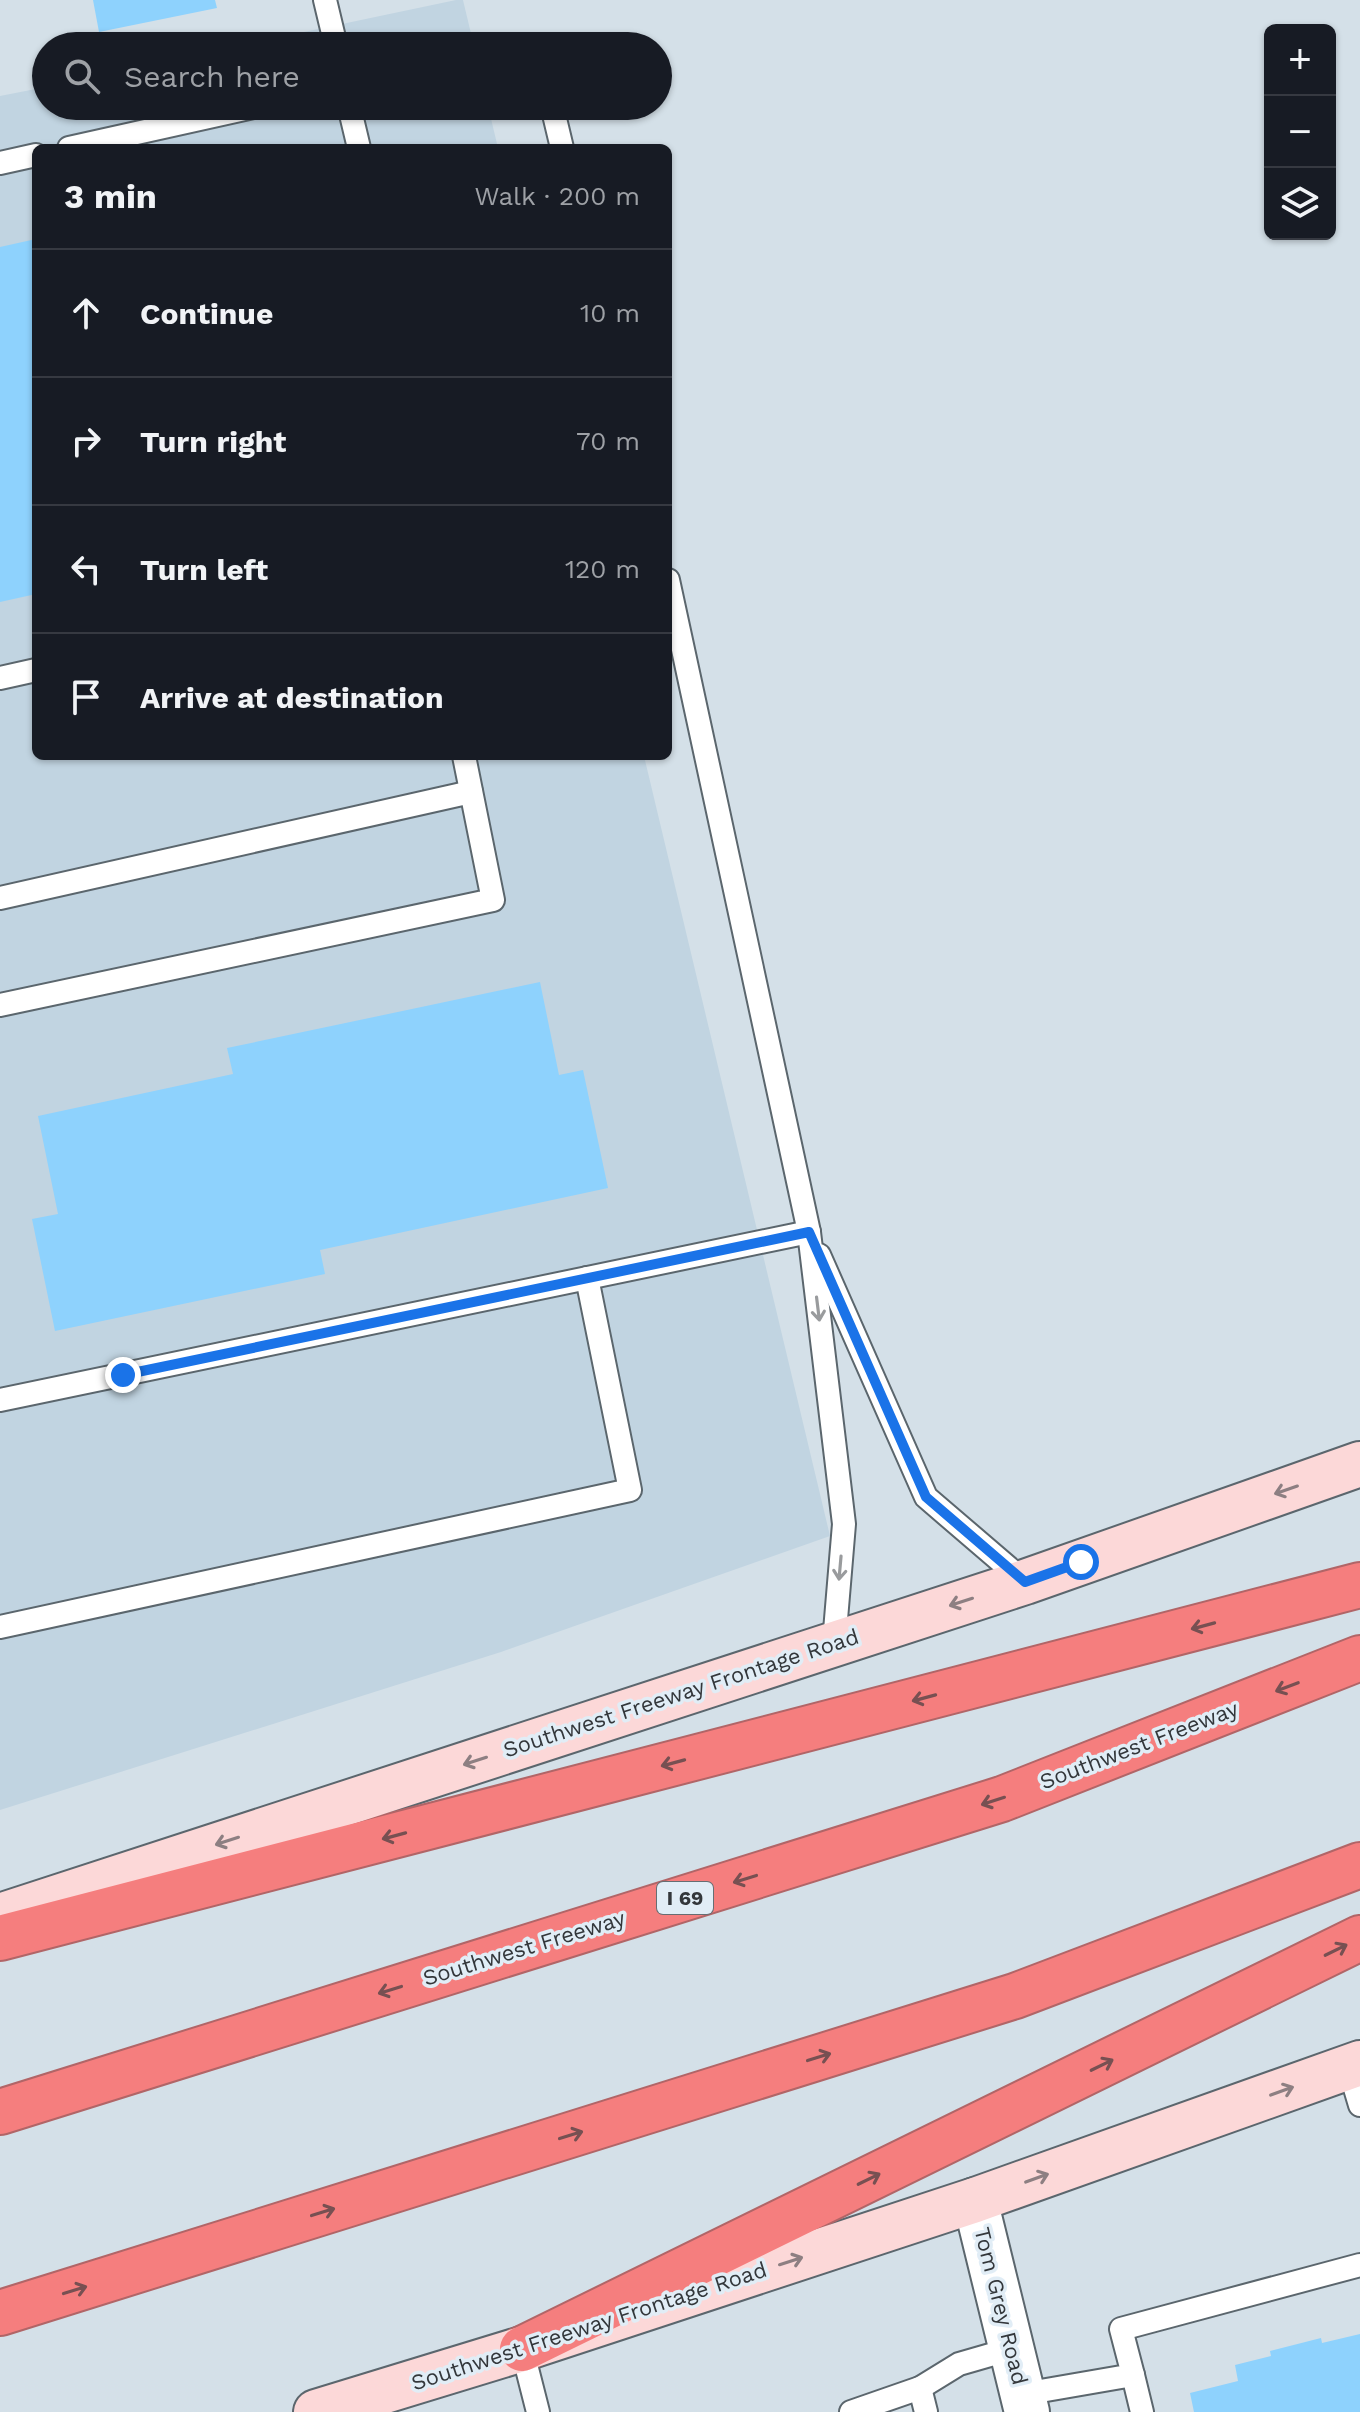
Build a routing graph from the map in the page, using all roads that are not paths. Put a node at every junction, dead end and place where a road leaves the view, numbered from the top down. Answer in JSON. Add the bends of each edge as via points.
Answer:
{"nodes":[{"id":1,"x":325,"y":0,"type":"edge"},
{"id":2,"x":333,"y":32,"type":"edge"},
{"id":3,"x":195,"y":120,"type":"edge"},
{"id":4,"x":352,"y":120,"type":"edge"},
{"id":5,"x":555,"y":120,"type":"edge"},
{"id":6,"x":87,"y":144,"type":"edge"},
{"id":7,"x":358,"y":144,"type":"edge"},
{"id":8,"x":561,"y":144,"type":"edge"},
{"id":9,"x":32,"y":156,"type":"edge"},
{"id":10,"x":0,"y":163,"type":"edge"},
{"id":11,"x":672,"y":598,"type":"edge"},
{"id":12,"x":32,"y":671,"type":"edge"},
{"id":13,"x":0,"y":678,"type":"edge"},
{"id":14,"x":465,"y":760,"type":"edge"},
{"id":15,"x":471,"y":792,"type":"junction"},
{"id":16,"x":0,"y":898,"type":"edge"},
{"id":17,"x":0,"y":1005,"type":"edge"},
{"id":18,"x":809,"y":1232,"type":"junction"},
{"id":19,"x":587,"y":1278,"type":"junction"},
{"id":20,"x":0,"y":1400,"type":"edge"},
{"id":21,"x":1360,"y":1464,"type":"edge"},
{"id":22,"x":1025,"y":1582,"type":"junction"},
{"id":23,"x":1360,"y":1585,"type":"edge"},
{"id":24,"x":0,"y":1627,"type":"edge"},
{"id":25,"x":834,"y":1643,"type":"junction"},
{"id":26,"x":1360,"y":1658,"type":"edge"},
{"id":27,"x":1360,"y":1865,"type":"edge"},
{"id":28,"x":0,"y":1916,"type":"edge"},
{"id":29,"x":0,"y":1938,"type":"edge"},
{"id":30,"x":1360,"y":1938,"type":"edge"},
{"id":31,"x":1356,"y":2079,"type":"edge"},
{"id":32,"x":0,"y":2112,"type":"edge"},
{"id":33,"x":975,"y":2200,"type":"junction"},
{"id":34,"x":1360,"y":2265,"type":"edge"},
{"id":35,"x":0,"y":2313,"type":"edge"},
{"id":36,"x":522,"y":2349,"type":"junction"},
{"id":37,"x":1011,"y":2349,"type":"junction"},
{"id":38,"x":1133,"y":2375,"type":"junction"},
{"id":39,"x":920,"y":2388,"type":"junction"},
{"id":40,"x":1025,"y":2403,"type":"edge"},
{"id":41,"x":316,"y":2412,"type":"edge"},
{"id":42,"x":538,"y":2412,"type":"edge"},
{"id":43,"x":851,"y":2412,"type":"edge"},
{"id":44,"x":926,"y":2412,"type":"edge"},
{"id":45,"x":1142,"y":2412,"type":"edge"}],
"edges":[{"from":1,"to":2,"type":"lane"},
{"from":3,"to":6,"type":"lane"},
{"from":4,"to":7,"type":"lane"},
{"from":5,"to":8,"type":"lane"},
{"from":9,"to":10,"type":"lane"},
{"from":11,"to":18,"type":"lane"},
{"from":12,"to":13,"type":"lane"},
{"from":14,"to":15,"type":"lane"},
{"from":15,"to":16,"type":"lane"},
{"from":15,"to":17,"type":"lane","via":[[493,900]]},
{"from":18,"to":19,"type":"lane"},
{"from":18,"to":22,"type":"lane","via":[[926,1497]]},
{"from":18,"to":25,"type":"lane","one_way":true,"via":[[844,1524]]},
{"from":19,"to":20,"type":"lane"},
{"from":19,"to":24,"type":"lane","via":[[630,1490]]},
{"from":21,"to":22,"type":"main road","name":"Southwest Freeway Frontage Road","one_way":true},
{"from":22,"to":25,"type":"main road","name":"Southwest Freeway Frontage Road","one_way":true},
{"from":23,"to":29,"type":"highway","one_way":true},
{"from":25,"to":28,"type":"main road","name":"Southwest Freeway Frontage Road","one_way":true},
{"from":26,"to":32,"type":"highway","name":"Southwest Freeway","number":"I 69","one_way":true,"via":[[1002,1799]]},
{"from":35,"to":27,"type":"highway","one_way":true,"via":[[1015,1996]]},
{"from":36,"to":30,"type":"highway","one_way":true},
{"from":33,"to":31,"type":"main road","name":"Southwest Freeway Frontage Road","one_way":true},
{"from":36,"to":33,"type":"main road","name":"Southwest Freeway Frontage Road","one_way":true},
{"from":33,"to":37,"type":"street","name":"Tom Grey Road"},
{"from":34,"to":38,"type":"lane","via":[[1121,2329]]},
{"from":36,"to":41,"type":"main road","name":"Southwest Freeway Frontage Road"},
{"from":36,"to":42,"type":"lane"},
{"from":37,"to":39,"type":"lane","via":[[959,2364]]},
{"from":37,"to":40,"type":"street","name":"Tom Grey Road"},
{"from":38,"to":40,"type":"lane"},
{"from":38,"to":45,"type":"lane"},
{"from":39,"to":43,"type":"lane"},
{"from":39,"to":44,"type":"lane"}]}
